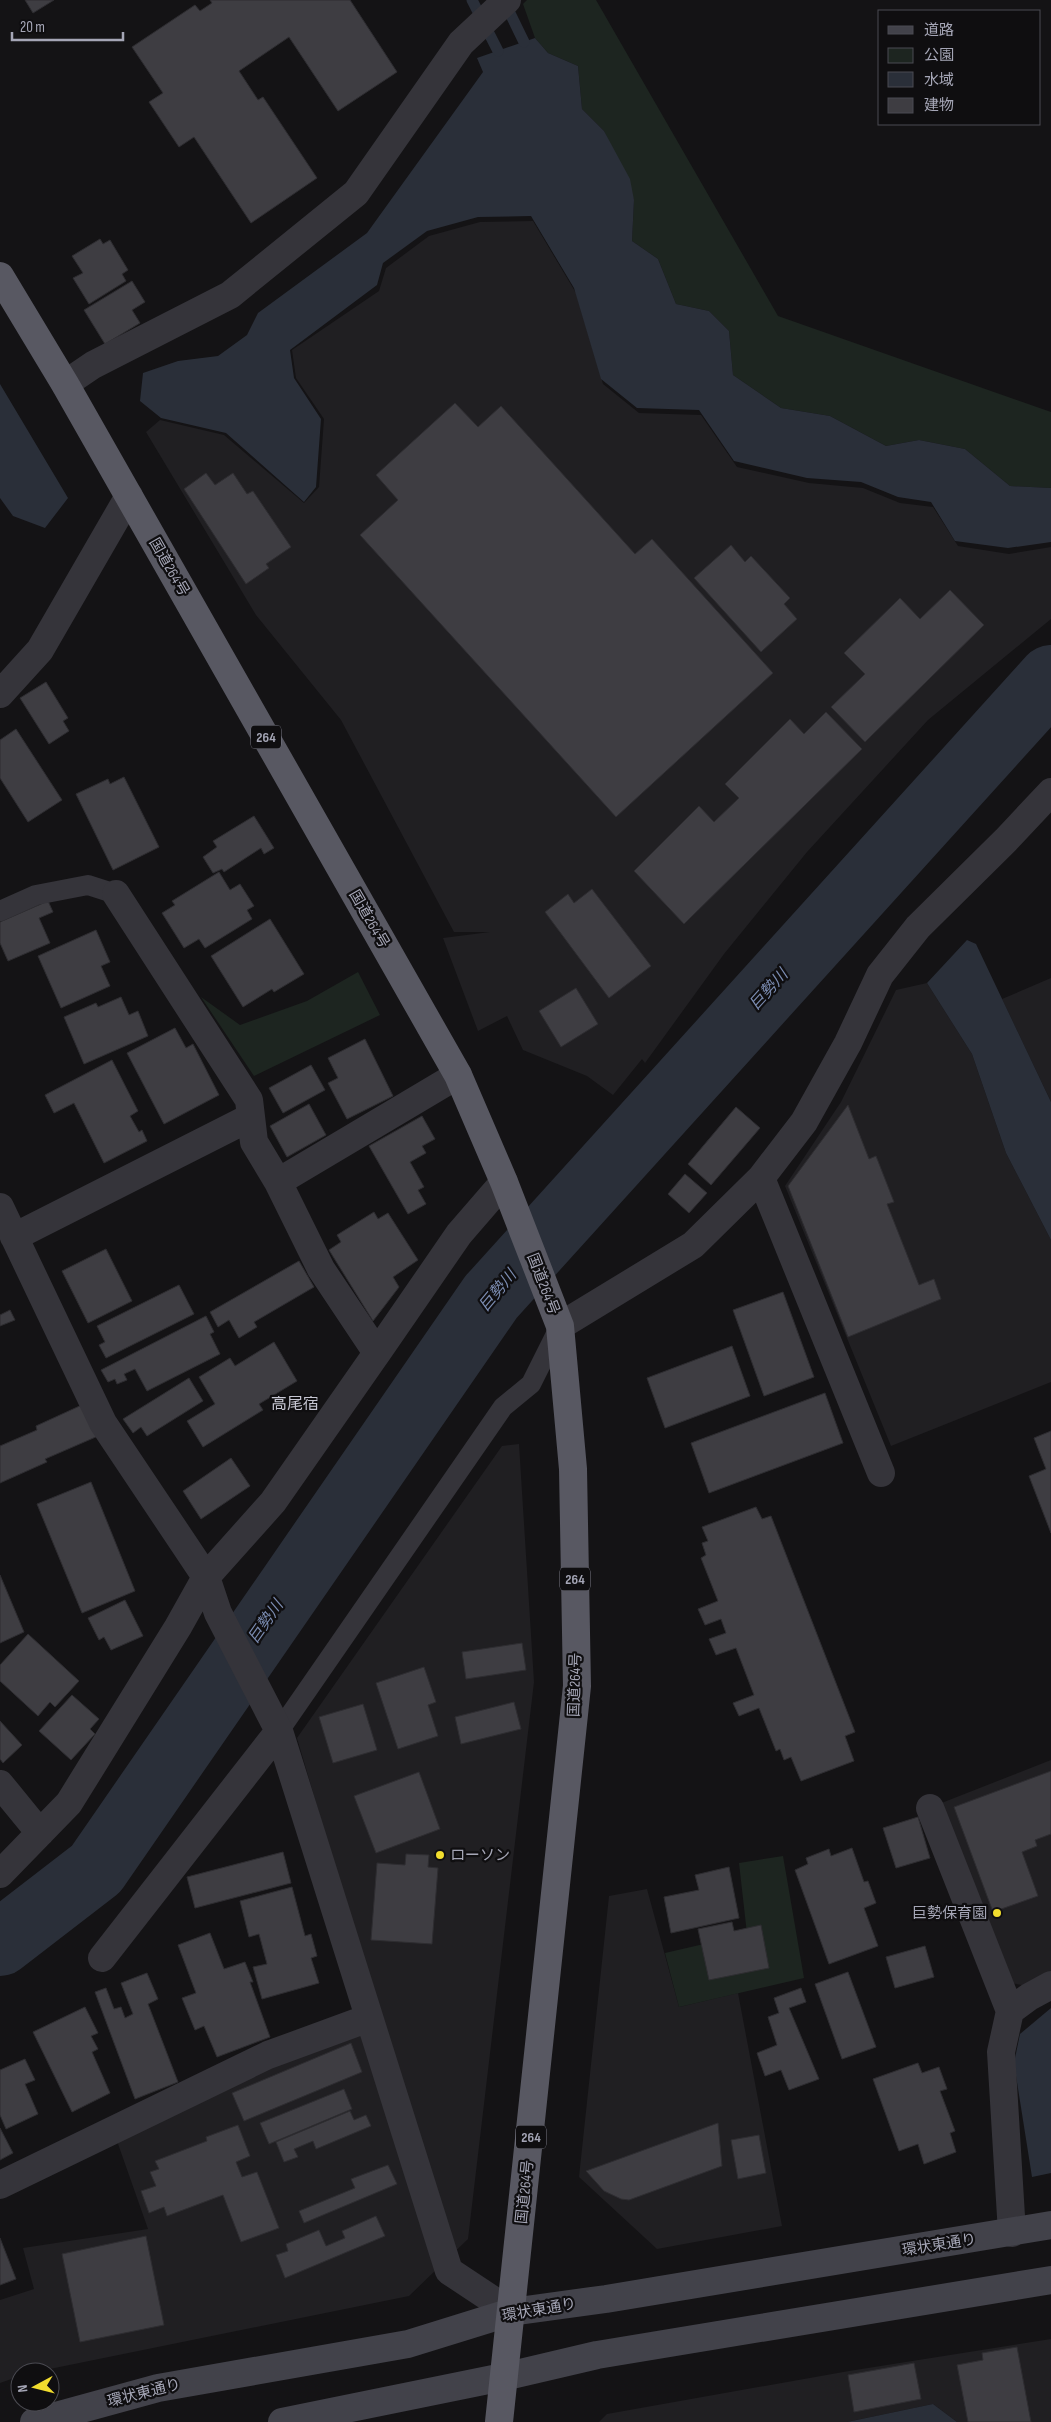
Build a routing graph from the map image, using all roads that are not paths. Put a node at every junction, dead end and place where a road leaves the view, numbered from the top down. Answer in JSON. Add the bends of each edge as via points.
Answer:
{"nodes":[{"id":1,"x":507,"y":0,"type":"edge"},
{"id":2,"x":0,"y":276,"type":"edge"},
{"id":3,"x":65,"y":384,"type":"junction"},
{"id":4,"x":129,"y":496,"type":"junction"},
{"id":5,"x":0,"y":694,"type":"edge"},
{"id":6,"x":1051,"y":792,"type":"edge"},
{"id":7,"x":116,"y":894,"type":"joint"},
{"id":8,"x":0,"y":911,"type":"edge"},
{"id":9,"x":458,"y":1075,"type":"junction"},
{"id":10,"x":251,"y":1117,"type":"junction"},
{"id":11,"x":761,"y":1178,"type":"junction"},
{"id":12,"x":278,"y":1182,"type":"junction"},
{"id":13,"x":508,"y":1195,"type":"junction"},
{"id":14,"x":0,"y":1207,"type":"edge"},
{"id":15,"x":14,"y":1237,"type":"junction"},
{"id":16,"x":556,"y":1317,"type":"junction"},
{"id":17,"x":377,"y":1353,"type":"junction"},
{"id":18,"x":881,"y":1473,"type":"dead end"},
{"id":19,"x":206,"y":1577,"type":"junction"},
{"id":20,"x":279,"y":1731,"type":"junction"},
{"id":21,"x":0,"y":1784,"type":"edge"},
{"id":22,"x":930,"y":1808,"type":"dead end"},
{"id":23,"x":40,"y":1833,"type":"junction"},
{"id":24,"x":0,"y":1874,"type":"edge"},
{"id":25,"x":102,"y":1958,"type":"dead end"},
{"id":26,"x":1051,"y":1985,"type":"edge"},
{"id":27,"x":1010,"y":2011,"type":"junction"},
{"id":28,"x":369,"y":2018,"type":"junction"},
{"id":29,"x":0,"y":2185,"type":"edge"},
{"id":30,"x":1051,"y":2225,"type":"edge"},
{"id":31,"x":1012,"y":2233,"type":"junction"},
{"id":32,"x":1051,"y":2280,"type":"edge"},
{"id":33,"x":511,"y":2312,"type":"junction"},
{"id":34,"x":504,"y":2377,"type":"junction"},
{"id":35,"x":34,"y":2422,"type":"edge"},
{"id":36,"x":282,"y":2422,"type":"edge"},
{"id":37,"x":499,"y":2422,"type":"edge"}],
"edges":[{"from":1,"to":3,"type":"street","via":[[461,43],[356,193],[230,295],[93,365]]},
{"from":2,"to":3,"type":"highway","name":"国道264号","number":"264"},
{"from":3,"to":4,"type":"highway","name":"国道264号","number":"264"},
{"from":4,"to":5,"type":"street","via":[[40,650]]},
{"from":4,"to":9,"type":"highway","name":"国道264号","number":"264"},
{"from":6,"to":11,"type":"street","via":[[918,926],[880,975],[848,1043],[804,1122]]},
{"from":7,"to":8,"type":"lane","via":[[88,885],[36,895]]},
{"from":7,"to":10,"type":"street","via":[[249,1100]]},
{"from":9,"to":12,"type":"street"},
{"from":9,"to":13,"type":"highway","name":"国道264号","number":"264"},
{"from":10,"to":12,"type":"street","via":[[254,1142]]},
{"from":10,"to":15,"type":"street"},
{"from":11,"to":16,"type":"street","via":[[693,1245]]},
{"from":11,"to":18,"type":"street"},
{"from":12,"to":17,"type":"street","via":[[321,1269]]},
{"from":13,"to":16,"type":"highway","name":"国道264号","number":"264"},
{"from":13,"to":17,"type":"street","via":[[459,1234]]},
{"from":14,"to":15,"type":"street"},
{"from":15,"to":19,"type":"street","via":[[104,1423]]},
{"from":16,"to":20,"type":"lane","via":[[531,1384],[503,1407]]},
{"from":16,"to":33,"type":"highway","name":"国道264号","number":"264","via":[[573,1469],[577,1686]]},
{"from":17,"to":19,"type":"street","via":[[273,1502]]},
{"from":19,"to":20,"type":"street","via":[[218,1613]]},
{"from":19,"to":23,"type":"street","via":[[69,1803]]},
{"from":20,"to":25,"type":"street"},
{"from":20,"to":28,"type":"street"},
{"from":21,"to":23,"type":"street"},
{"from":22,"to":27,"type":"street"},
{"from":23,"to":24,"type":"street"},
{"from":26,"to":27,"type":"street"},
{"from":27,"to":31,"type":"street","via":[[1001,2052]]},
{"from":28,"to":29,"type":"street","via":[[268,2055]]},
{"from":28,"to":33,"type":"street","via":[[450,2270]]},
{"from":30,"to":31,"type":"main road","name":"環状東通り"},
{"from":31,"to":33,"type":"main road","name":"環状東通り"},
{"from":32,"to":34,"type":"main road","via":[[597,2355]]},
{"from":33,"to":34,"type":"highway","name":"国道264号","number":"264"},
{"from":33,"to":35,"type":"main road","name":"環状東通り","via":[[408,2344],[158,2388]]},
{"from":34,"to":36,"type":"main road"},
{"from":34,"to":37,"type":"highway","name":"国道264号","number":"264"}]}
